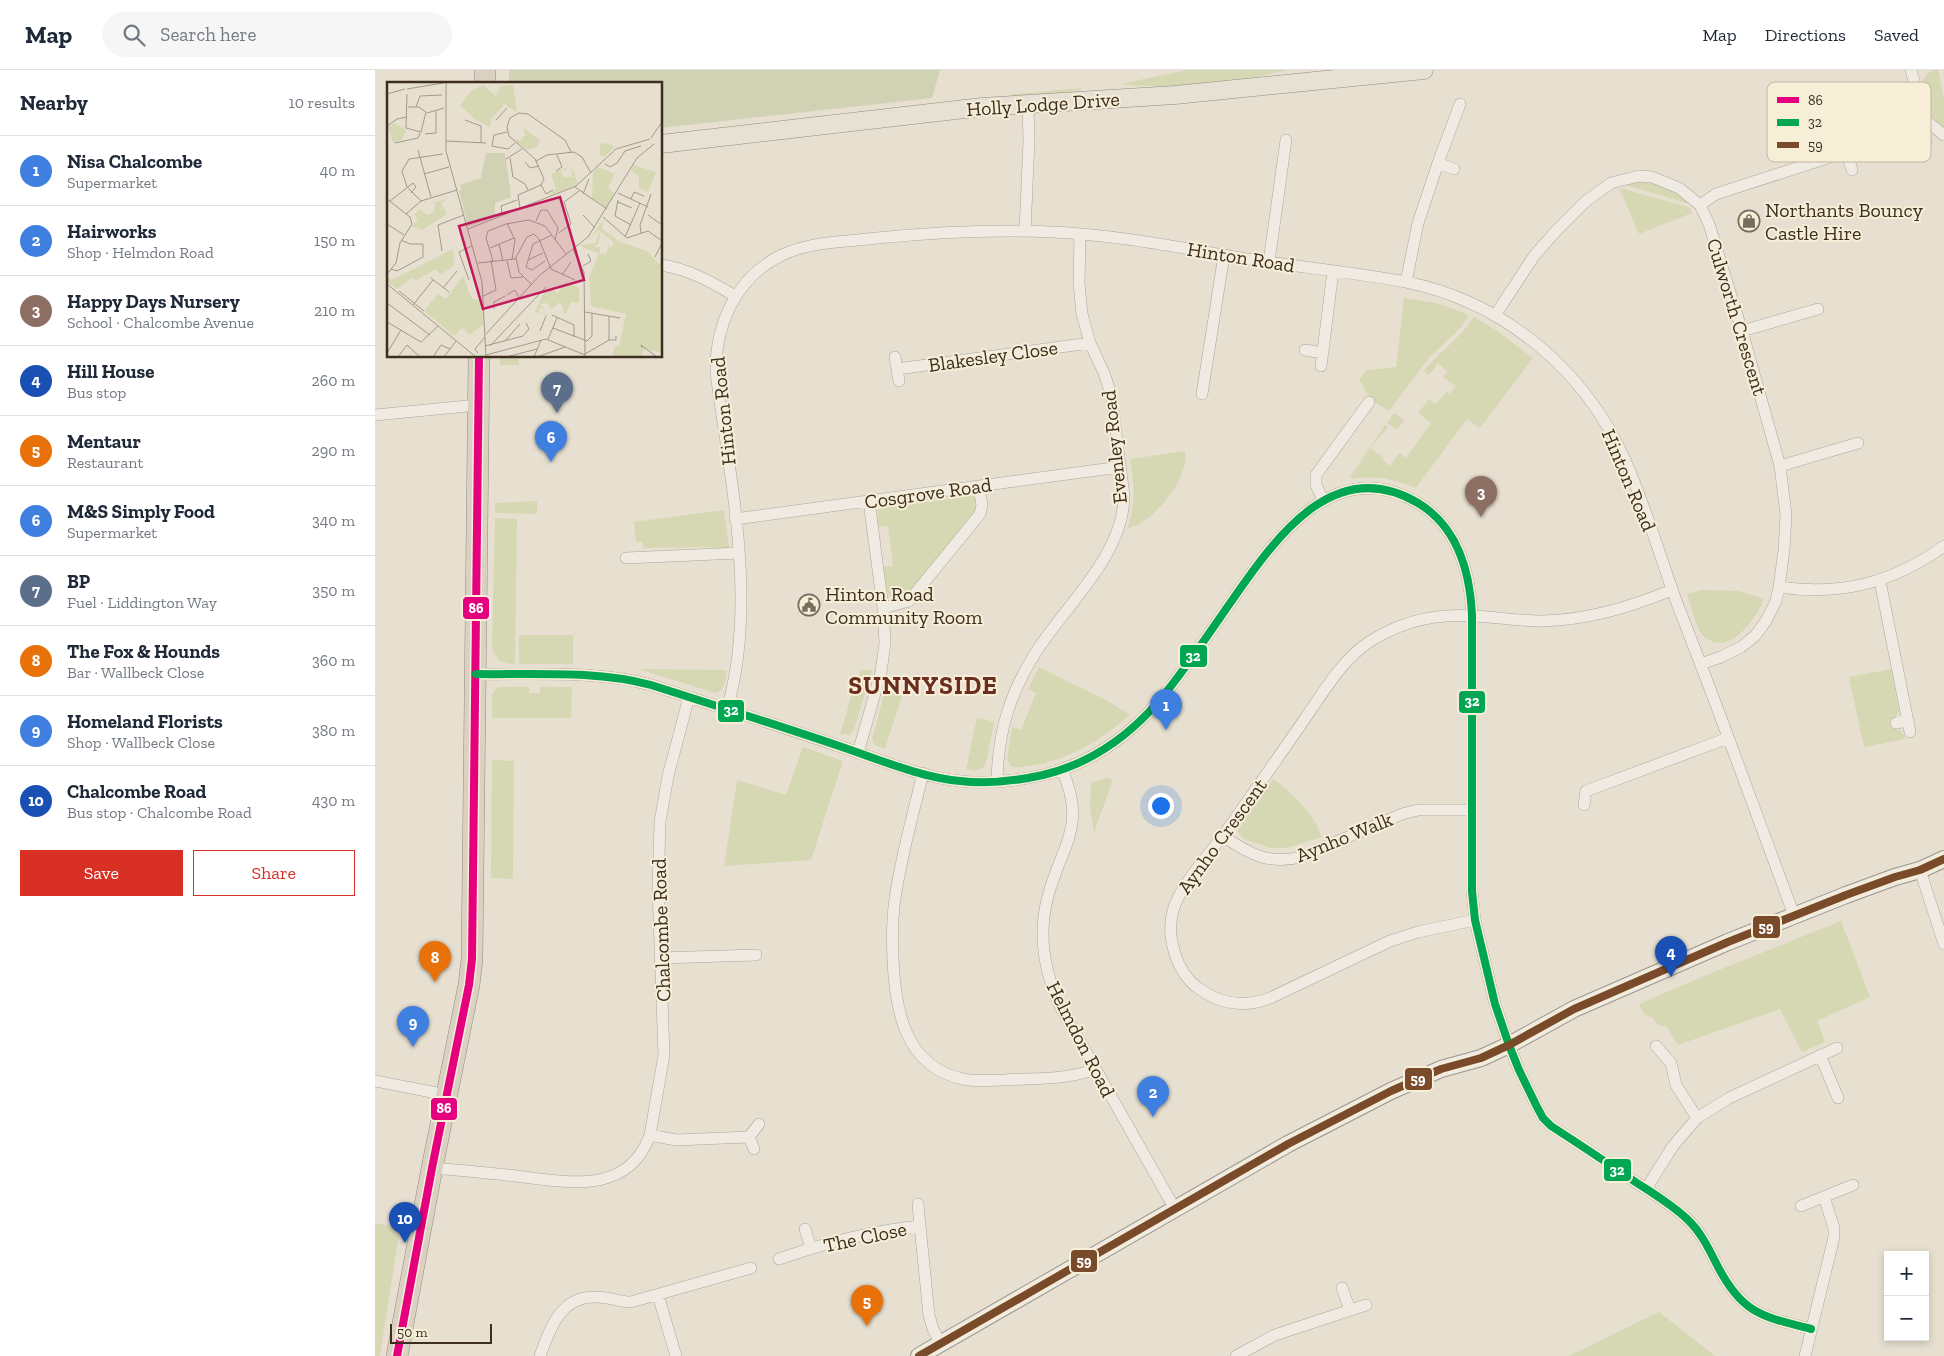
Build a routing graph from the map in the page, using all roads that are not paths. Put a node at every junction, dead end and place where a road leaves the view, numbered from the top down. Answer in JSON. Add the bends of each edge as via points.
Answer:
{"nodes":[{"id":1,"x":1424,"y":70,"type":"edge"},
{"id":2,"x":1323,"y":75,"type":"edge"},
{"id":3,"x":1028,"y":104,"type":"junction"},
{"id":4,"x":1459,"y":104,"type":"dead end"},
{"id":5,"x":1931,"y":125,"type":"edge"},
{"id":6,"x":1944,"y":135,"type":"edge"},
{"id":7,"x":1286,"y":140,"type":"dead end"},
{"id":8,"x":663,"y":144,"type":"edge"},
{"id":9,"x":1816,"y":162,"type":"edge"},
{"id":10,"x":1850,"y":162,"type":"edge"},
{"id":11,"x":1438,"y":163,"type":"junction"},
{"id":12,"x":1454,"y":169,"type":"dead end"},
{"id":13,"x":1852,"y":170,"type":"dead end"},
{"id":14,"x":1700,"y":205,"type":"junction"},
{"id":15,"x":1025,"y":231,"type":"junction"},
{"id":16,"x":1080,"y":234,"type":"junction"},
{"id":17,"x":1224,"y":255,"type":"junction"},
{"id":18,"x":1269,"y":262,"type":"junction"},
{"id":19,"x":663,"y":265,"type":"edge"},
{"id":20,"x":1333,"y":271,"type":"junction"},
{"id":21,"x":1406,"y":282,"type":"junction"},
{"id":22,"x":735,"y":296,"type":"junction"},
{"id":23,"x":1818,"y":308,"type":"dead end"},
{"id":24,"x":1496,"y":314,"type":"junction"},
{"id":25,"x":1742,"y":331,"type":"junction"},
{"id":26,"x":1090,"y":343,"type":"junction"},
{"id":27,"x":1305,"y":350,"type":"dead end"},
{"id":28,"x":1323,"y":353,"type":"junction"},
{"id":29,"x":895,"y":357,"type":"dead end"},
{"id":30,"x":479,"y":358,"type":"edge"},
{"id":31,"x":1321,"y":366,"type":"dead end"},
{"id":32,"x":897,"y":369,"type":"junction"},
{"id":33,"x":899,"y":381,"type":"dead end"},
{"id":34,"x":1202,"y":394,"type":"dead end"},
{"id":35,"x":1369,"y":402,"type":"dead end"},
{"id":36,"x":478,"y":405,"type":"junction"},
{"id":37,"x":375,"y":415,"type":"edge"},
{"id":38,"x":1858,"y":443,"type":"dead end"},
{"id":39,"x":1780,"y":466,"type":"junction"},
{"id":40,"x":1120,"y":467,"type":"junction"},
{"id":41,"x":979,"y":486,"type":"junction"},
{"id":42,"x":1323,"y":500,"type":"junction"},
{"id":43,"x":869,"y":501,"type":"junction"},
{"id":44,"x":735,"y":518,"type":"junction"},
{"id":45,"x":1944,"y":546,"type":"edge"},
{"id":46,"x":739,"y":553,"type":"junction"},
{"id":47,"x":627,"y":558,"type":"dead end"},
{"id":48,"x":1880,"y":581,"type":"junction"},
{"id":49,"x":1779,"y":587,"type":"junction"},
{"id":50,"x":1672,"y":590,"type":"junction"},
{"id":51,"x":883,"y":608,"type":"junction"},
{"id":52,"x":1472,"y":616,"type":"junction"},
{"id":53,"x":1701,"y":664,"type":"junction"},
{"id":54,"x":476,"y":674,"type":"junction"},
{"id":55,"x":689,"y":697,"type":"junction"},
{"id":56,"x":727,"y":709,"type":"junction"},
{"id":57,"x":1895,"y":724,"type":"dead end"},
{"id":58,"x":1728,"y":738,"type":"junction"},
{"id":59,"x":858,"y":753,"type":"junction"},
{"id":60,"x":1062,"y":770,"type":"junction"},
{"id":61,"x":923,"y":773,"type":"junction"},
{"id":62,"x":997,"y":782,"type":"junction"},
{"id":63,"x":1585,"y":805,"type":"dead end"},
{"id":64,"x":1471,"y":810,"type":"junction"},
{"id":65,"x":1223,"y":836,"type":"junction"},
{"id":66,"x":1944,"y":859,"type":"edge"},
{"id":67,"x":1920,"y":870,"type":"junction"},
{"id":68,"x":1794,"y":915,"type":"junction"},
{"id":69,"x":1475,"y":920,"type":"junction"},
{"id":70,"x":1944,"y":944,"type":"edge"},
{"id":71,"x":756,"y":955,"type":"dead end"},
{"id":72,"x":660,"y":958,"type":"junction"},
{"id":73,"x":1509,"y":1045,"type":"junction"},
{"id":74,"x":1656,"y":1046,"type":"dead end"},
{"id":75,"x":1837,"y":1048,"type":"dead end"},
{"id":76,"x":1820,"y":1055,"type":"junction"},
{"id":77,"x":1095,"y":1069,"type":"junction"},
{"id":78,"x":375,"y":1081,"type":"edge"},
{"id":79,"x":447,"y":1095,"type":"junction"},
{"id":80,"x":1838,"y":1098,"type":"dead end"},
{"id":81,"x":1697,"y":1118,"type":"junction"},
{"id":82,"x":759,"y":1124,"type":"dead end"},
{"id":83,"x":650,"y":1135,"type":"junction"},
{"id":84,"x":749,"y":1137,"type":"junction"},
{"id":85,"x":754,"y":1149,"type":"dead end"},
{"id":86,"x":432,"y":1168,"type":"junction"},
{"id":87,"x":1853,"y":1185,"type":"dead end"},
{"id":88,"x":1646,"y":1189,"type":"junction"},
{"id":89,"x":1824,"y":1197,"type":"junction"},
{"id":90,"x":918,"y":1204,"type":"dead end"},
{"id":91,"x":1801,"y":1206,"type":"dead end"},
{"id":92,"x":1175,"y":1209,"type":"junction"},
{"id":93,"x":920,"y":1226,"type":"junction"},
{"id":94,"x":805,"y":1229,"type":"dead end"},
{"id":95,"x":811,"y":1248,"type":"junction"},
{"id":96,"x":779,"y":1260,"type":"dead end"},
{"id":97,"x":751,"y":1268,"type":"dead end"},
{"id":98,"x":1342,"y":1288,"type":"dead end"},
{"id":99,"x":658,"y":1295,"type":"junction"},
{"id":100,"x":1366,"y":1305,"type":"dead end"},
{"id":101,"x":1350,"y":1310,"type":"junction"},
{"id":102,"x":1811,"y":1328,"type":"junction"},
{"id":103,"x":941,"y":1343,"type":"junction"},
{"id":104,"x":397,"y":1356,"type":"edge"},
{"id":105,"x":539,"y":1356,"type":"edge"},
{"id":106,"x":676,"y":1356,"type":"edge"},
{"id":107,"x":919,"y":1356,"type":"edge"},
{"id":108,"x":1236,"y":1356,"type":"edge"},
{"id":109,"x":1805,"y":1356,"type":"edge"}],
"edges":[{"from":1,"to":2,"type":"main road","name":"Holly Lodge Drive"},
{"from":2,"to":3,"type":"main road","name":"Holly Lodge Drive","via":[[1175,95]]},
{"from":3,"to":8,"type":"main road","name":"Holly Lodge Drive"},
{"from":3,"to":15,"type":"street"},
{"from":4,"to":11,"type":"street"},
{"from":5,"to":6,"type":"street"},
{"from":7,"to":18,"type":"street"},
{"from":9,"to":14,"type":"street","via":[[1716,194]]},
{"from":10,"to":13,"type":"street"},
{"from":11,"to":12,"type":"street"},
{"from":11,"to":21,"type":"street","via":[[1418,223]]},
{"from":14,"to":24,"type":"street","name":"Culworth Crescent","via":[[1679,188],[1652,177],[1639,176],[1611,182],[1556,231]]},
{"from":14,"to":25,"type":"street","name":"Culworth Crescent","via":[[1709,224]]},
{"from":15,"to":16,"type":"street","name":"Hinton Road"},
{"from":15,"to":22,"type":"street","name":"Hinton Road","via":[[943,232],[808,247],[770,262],[753,275]]},
{"from":16,"to":17,"type":"street","name":"Hinton Road"},
{"from":16,"to":26,"type":"street","name":"Evenley Road","via":[[1080,298]]},
{"from":17,"to":18,"type":"street","name":"Hinton Road"},
{"from":17,"to":34,"type":"street"},
{"from":18,"to":20,"type":"street","name":"Hinton Road"},
{"from":19,"to":22,"type":"street","via":[[706,279]]},
{"from":20,"to":21,"type":"street","name":"Hinton Road"},
{"from":20,"to":28,"type":"street"},
{"from":21,"to":24,"type":"street","name":"Hinton Road","via":[[1445,292]]},
{"from":22,"to":44,"type":"street","name":"Hinton Road","via":[[723,322],[716,373]]},
{"from":23,"to":25,"type":"street"},
{"from":24,"to":50,"type":"street","name":"Hinton Road","via":[[1557,362],[1605,423],[1625,460]]},
{"from":25,"to":39,"type":"street","name":"Culworth Crescent"},
{"from":26,"to":32,"type":"street","name":"Blakesley Close"},
{"from":26,"to":40,"type":"street","name":"Evenley Road","via":[[1111,394]]},
{"from":27,"to":28,"type":"street"},
{"from":28,"to":31,"type":"street"},
{"from":29,"to":32,"type":"street"},
{"from":30,"to":36,"type":"highway"},
{"from":32,"to":33,"type":"street"},
{"from":35,"to":42,"type":"street","via":[[1316,475]]},
{"from":36,"to":37,"type":"street"},
{"from":36,"to":54,"type":"highway"},
{"from":38,"to":39,"type":"street"},
{"from":39,"to":49,"type":"street","name":"Culworth Crescent","via":[[1786,515]]},
{"from":40,"to":41,"type":"street","name":"Cosgrove Road"},
{"from":40,"to":62,"type":"street","name":"Evenley Road","via":[[1124,502],[1116,533],[1093,575],[1045,639],[1024,674],[1002,724]]},
{"from":41,"to":43,"type":"street","name":"Cosgrove Road"},
{"from":41,"to":51,"type":"street","via":[[982,510],[974,522],[909,601]]},
{"from":42,"to":52,"type":"street","via":[[1349,491],[1393,492],[1435,515],[1461,552]]},
{"from":42,"to":60,"type":"street","via":[[1294,521],[1271,546],[1169,689],[1150,710],[1129,731],[1093,757]]},
{"from":43,"to":44,"type":"street","name":"Cosgrove Road"},
{"from":43,"to":51,"type":"street"},
{"from":44,"to":46,"type":"street","name":"Hinton Road"},
{"from":45,"to":48,"type":"street","via":[[1914,566]]},
{"from":46,"to":47,"type":"street"},
{"from":46,"to":56,"type":"street","name":"Hinton Road","via":[[739,646]]},
{"from":48,"to":49,"type":"street","via":[[1829,590]]},
{"from":48,"to":57,"type":"street","via":[[1909,727]]},
{"from":49,"to":53,"type":"street","name":"Culworth Crescent","via":[[1772,611],[1755,636],[1732,652]]},
{"from":50,"to":52,"type":"street","name":"Aynho Crescent","via":[[1638,604],[1565,619],[1520,621]]},
{"from":50,"to":53,"type":"street","name":"Hinton Road"},
{"from":51,"to":59,"type":"street","via":[[884,658]]},
{"from":52,"to":64,"type":"street"},
{"from":52,"to":65,"type":"street","name":"Aynho Crescent","via":[[1433,617],[1406,624],[1379,636],[1358,651],[1341,668]]},
{"from":53,"to":58,"type":"street","name":"Hinton Road"},
{"from":54,"to":55,"type":"street","via":[[609,677],[637,681]]},
{"from":54,"to":79,"type":"highway","via":[[472,959]]},
{"from":55,"to":56,"type":"street"},
{"from":55,"to":72,"type":"street","name":"Chalcombe Road","via":[[668,776],[661,822],[657,890]]},
{"from":56,"to":59,"type":"street"},
{"from":58,"to":63,"type":"street","via":[[1587,791]]},
{"from":58,"to":68,"type":"street","name":"Hinton Road"},
{"from":59,"to":61,"type":"street"},
{"from":60,"to":62,"type":"street"},
{"from":60,"to":77,"type":"street","name":"Helmdon Road","via":[[1072,798],[1073,823],[1047,902],[1044,950],[1056,998]]},
{"from":61,"to":62,"type":"street","via":[[961,781]]},
{"from":61,"to":77,"type":"street","via":[[898,883],[892,938],[896,999],[913,1046],[942,1071],[962,1079],[1069,1075]]},
{"from":64,"to":65,"type":"street","name":"Aynho Walk","via":[[1418,810],[1402,814],[1289,860],[1272,860],[1251,854]]},
{"from":64,"to":69,"type":"street"},
{"from":65,"to":69,"type":"street","name":"Aynho Crescent","via":[[1176,901],[1171,932],[1174,952],[1183,971],[1193,984],[1219,1000],[1241,1004],[1261,1002],[1391,941]]},
{"from":66,"to":67,"type":"street"},
{"from":67,"to":68,"type":"street","via":[[1890,878]]},
{"from":67,"to":70,"type":"street"},
{"from":68,"to":73,"type":"street","via":[[1627,984]]},
{"from":69,"to":73,"type":"street","via":[[1495,1004]]},
{"from":71,"to":72,"type":"street"},
{"from":72,"to":83,"type":"street","name":"Chalcombe Road","via":[[665,1055]]},
{"from":73,"to":88,"type":"street","via":[[1543,1118]]},
{"from":73,"to":92,"type":"street","via":[[1481,1058],[1441,1069],[1349,1112]]},
{"from":74,"to":81,"type":"street","via":[[1671,1062],[1676,1085]]},
{"from":75,"to":76,"type":"street"},
{"from":76,"to":80,"type":"street"},
{"from":76,"to":81,"type":"street","via":[[1729,1098]]},
{"from":77,"to":92,"type":"street","name":"Helmdon Road"},
{"from":78,"to":79,"type":"street"},
{"from":79,"to":86,"type":"highway"},
{"from":81,"to":88,"type":"street","via":[[1673,1146]]},
{"from":82,"to":84,"type":"street"},
{"from":83,"to":84,"type":"street","via":[[676,1140]]},
{"from":83,"to":86,"type":"street","name":"Chalcombe Road","via":[[641,1155],[625,1170],[591,1181],[560,1181]]},
{"from":84,"to":85,"type":"street"},
{"from":86,"to":104,"type":"highway"},
{"from":87,"to":89,"type":"street"},
{"from":88,"to":102,"type":"street","via":[[1697,1228],[1735,1295],[1749,1308],[1765,1317]]},
{"from":89,"to":91,"type":"street"},
{"from":89,"to":102,"type":"street","via":[[1834,1238]]},
{"from":90,"to":93,"type":"street","name":"The Close"},
{"from":92,"to":103,"type":"street"},
{"from":93,"to":95,"type":"street","name":"The Close","via":[[881,1230]]},
{"from":93,"to":103,"type":"street","name":"The Close","via":[[929,1315]]},
{"from":94,"to":95,"type":"street","name":"The Close"},
{"from":95,"to":96,"type":"street","name":"The Close"},
{"from":97,"to":99,"type":"street"},
{"from":98,"to":101,"type":"street"},
{"from":99,"to":105,"type":"street","via":[[624,1302],[586,1298],[567,1305],[549,1331]]},
{"from":99,"to":106,"type":"street"},
{"from":100,"to":101,"type":"street"},
{"from":101,"to":108,"type":"street","via":[[1275,1336]]},
{"from":102,"to":109,"type":"street"},
{"from":103,"to":107,"type":"street"}]}
